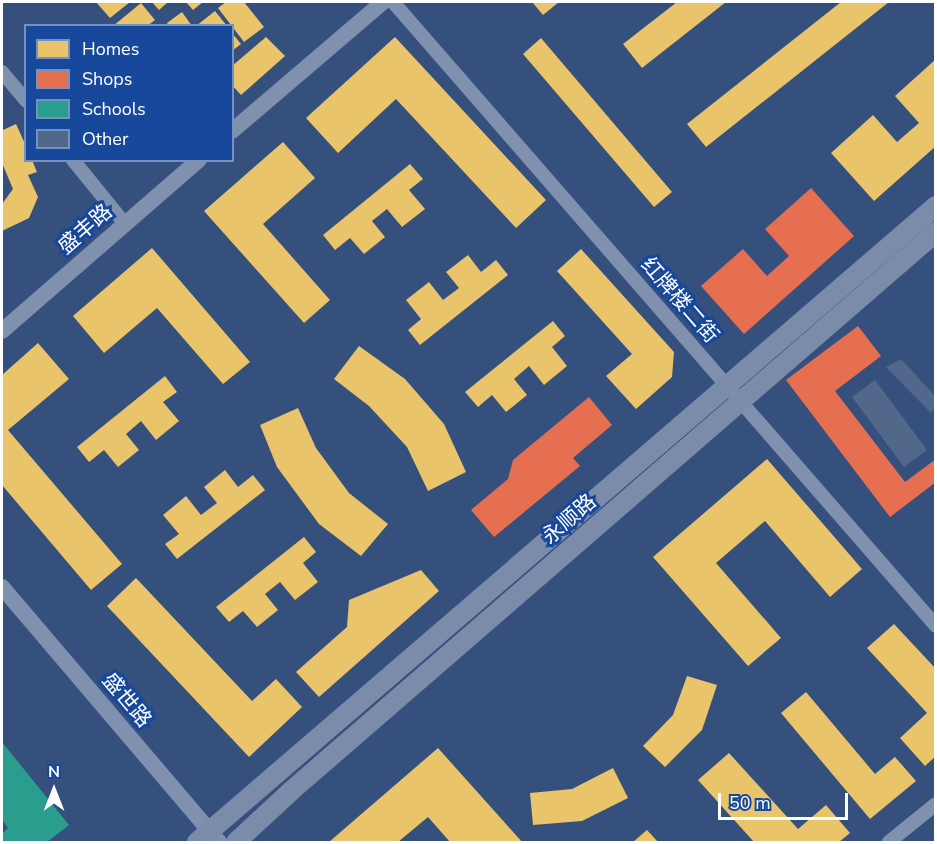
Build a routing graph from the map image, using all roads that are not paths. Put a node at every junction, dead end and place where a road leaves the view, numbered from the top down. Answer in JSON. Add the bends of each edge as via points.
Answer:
{"nodes":[{"id":1,"x":383,"y":2,"type":"edge"},
{"id":2,"x":393,"y":2,"type":"edge"},
{"id":3,"x":2,"y":72,"type":"edge"},
{"id":4,"x":24,"y":99,"type":"edge"},
{"id":5,"x":234,"y":129,"type":"edge"},
{"id":6,"x":75,"y":162,"type":"edge"},
{"id":7,"x":197,"y":162,"type":"edge"},
{"id":8,"x":936,"y":206,"type":"edge"},
{"id":9,"x":125,"y":224,"type":"junction"},
{"id":10,"x":936,"y":232,"type":"edge"},
{"id":11,"x":2,"y":331,"type":"edge"},
{"id":12,"x":728,"y":386,"type":"junction"},
{"id":13,"x":741,"y":402,"type":"junction"},
{"id":14,"x":2,"y":587,"type":"edge"},
{"id":15,"x":936,"y":626,"type":"edge"},
{"id":16,"x":936,"y":804,"type":"edge"},
{"id":17,"x":208,"y":839,"type":"edge"},
{"id":18,"x":236,"y":843,"type":"edge"},
{"id":19,"x":889,"y":843,"type":"edge"}],
"edges":[{"from":1,"to":5,"type":"street"},
{"from":2,"to":12,"type":"street","name":"红牌楼二街"},
{"from":3,"to":4,"type":"street"},
{"from":6,"to":9,"type":"street"},
{"from":7,"to":9,"type":"street","name":"盛丰路"},
{"from":8,"to":12,"type":"main road"},
{"from":9,"to":11,"type":"street","name":"盛丰路"},
{"from":10,"to":13,"type":"main road","name":"永顺路"},
{"from":12,"to":13,"type":"street","name":"红牌楼二街"},
{"from":12,"to":17,"type":"main road"},
{"from":13,"to":15,"type":"street","name":"红牌楼二街"},
{"from":13,"to":18,"type":"main road","name":"永顺路"},
{"from":14,"to":17,"type":"street","name":"盛世路"},
{"from":16,"to":19,"type":"street"}]}
